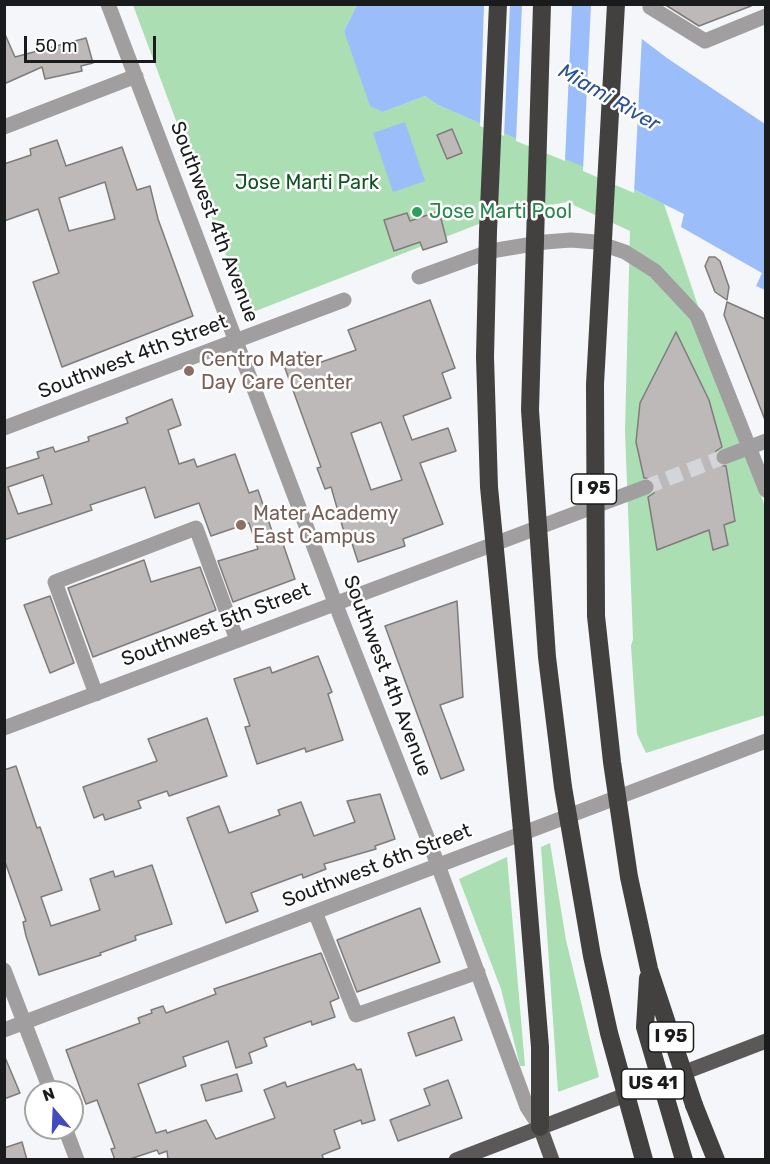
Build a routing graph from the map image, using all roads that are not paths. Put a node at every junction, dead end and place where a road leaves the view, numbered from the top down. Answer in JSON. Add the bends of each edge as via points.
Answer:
{"nodes":[{"id":1,"x":108,"y":4,"type":"edge"},
{"id":2,"x":498,"y":4,"type":"edge"},
{"id":3,"x":542,"y":4,"type":"edge"},
{"id":4,"x":616,"y":4,"type":"edge"},
{"id":5,"x":650,"y":4,"type":"edge"},
{"id":6,"x":765,"y":16,"type":"edge"},
{"id":7,"x":136,"y":76,"type":"junction"},
{"id":8,"x":4,"y":127,"type":"edge"},
{"id":9,"x":419,"y":277,"type":"dead end"},
{"id":10,"x":344,"y":300,"type":"dead end"},
{"id":11,"x":236,"y":340,"type":"junction"},
{"id":12,"x":4,"y":428,"type":"edge"},
{"id":13,"x":765,"y":441,"type":"edge"},
{"id":14,"x":750,"y":447,"type":"junction"},
{"id":15,"x":724,"y":456,"type":"tunnel mouth"},
{"id":16,"x":646,"y":487,"type":"tunnel mouth"},
{"id":17,"x":765,"y":490,"type":"edge"},
{"id":18,"x":335,"y":603,"type":"junction"},
{"id":19,"x":237,"y":640,"type":"junction"},
{"id":20,"x":96,"y":694,"type":"junction"},
{"id":21,"x":4,"y":728,"type":"edge"},
{"id":22,"x":765,"y":741,"type":"edge"},
{"id":23,"x":438,"y":865,"type":"junction"},
{"id":24,"x":315,"y":912,"type":"junction"},
{"id":25,"x":649,"y":969,"type":"junction"},
{"id":26,"x":4,"y":970,"type":"edge"},
{"id":27,"x":478,"y":972,"type":"junction"},
{"id":28,"x":25,"y":1023,"type":"junction"},
{"id":29,"x":4,"y":1030,"type":"edge"},
{"id":30,"x":765,"y":1041,"type":"edge"},
{"id":31,"x":46,"y":1080,"type":"edge"},
{"id":32,"x":540,"y":1127,"type":"junction"},
{"id":33,"x":69,"y":1140,"type":"edge"},
{"id":34,"x":76,"y":1160,"type":"edge"},
{"id":35,"x":456,"y":1160,"type":"edge"},
{"id":36,"x":552,"y":1160,"type":"edge"},
{"id":37,"x":644,"y":1160,"type":"edge"},
{"id":38,"x":684,"y":1160,"type":"edge"},
{"id":39,"x":716,"y":1160,"type":"edge"}],
"edges":[{"from":1,"to":7,"type":"street","name":"Southwest 4th Avenue"},
{"from":2,"to":32,"type":"highway","bridge":true,"via":[[487,242],[489,487],[529,908],[540,1047]]},
{"from":3,"to":37,"type":"highway","bridge":true,"via":[[530,410],[547,657],[563,787],[592,956]]},
{"from":4,"to":25,"type":"highway","number":"I 95","bridge":true,"via":[[595,384],[596,616],[621,827]]},
{"from":5,"to":6,"type":"street","via":[[705,41]]},
{"from":7,"to":8,"type":"street"},
{"from":7,"to":11,"type":"street","name":"Southwest 4th Avenue"},
{"from":9,"to":14,"type":"street","via":[[491,251],[571,240],[612,246],[655,271],[697,316]]},
{"from":10,"to":11,"type":"street","name":"Southwest 4th Street"},
{"from":11,"to":12,"type":"street","name":"Southwest 4th Street"},
{"from":11,"to":18,"type":"street","name":"Southwest 4th Avenue"},
{"from":13,"to":14,"type":"street"},
{"from":14,"to":15,"type":"street"},
{"from":14,"to":17,"type":"street"},
{"from":16,"to":18,"type":"street","name":"Southwest 5th Street"},
{"from":18,"to":19,"type":"street","name":"Southwest 5th Street"},
{"from":18,"to":23,"type":"street","name":"Southwest 4th Avenue"},
{"from":19,"to":20,"type":"street","name":"Southwest 5th Street"},
{"from":19,"to":20,"type":"street","via":[[196,528],[55,582]]},
{"from":20,"to":21,"type":"street","name":"Southwest 5th Street"},
{"from":22,"to":23,"type":"street","name":"Southwest 6th Street"},
{"from":23,"to":24,"type":"street","name":"Southwest 6th Street"},
{"from":23,"to":27,"type":"street","name":"Southwest 4th Avenue"},
{"from":24,"to":27,"type":"street","via":[[356,1015]]},
{"from":24,"to":28,"type":"street","name":"Southwest 6th Street"},
{"from":25,"to":38,"type":"highway","bridge":true,"via":[[645,1027]]},
{"from":25,"to":39,"type":"highway","number":"I 95","bridge":true},
{"from":26,"to":28,"type":"street"},
{"from":27,"to":32,"type":"street","name":"Southwest 4th Avenue","via":[[526,1107]]},
{"from":28,"to":29,"type":"street","name":"Southwest 6th Street"},
{"from":28,"to":31,"type":"street"},
{"from":30,"to":32,"type":"main road","number":"US 41"},
{"from":32,"to":35,"type":"main road","number":"US 41"},
{"from":32,"to":36,"type":"main road","name":"Southwest 4th Avenue"},
{"from":33,"to":34,"type":"street"}]}
